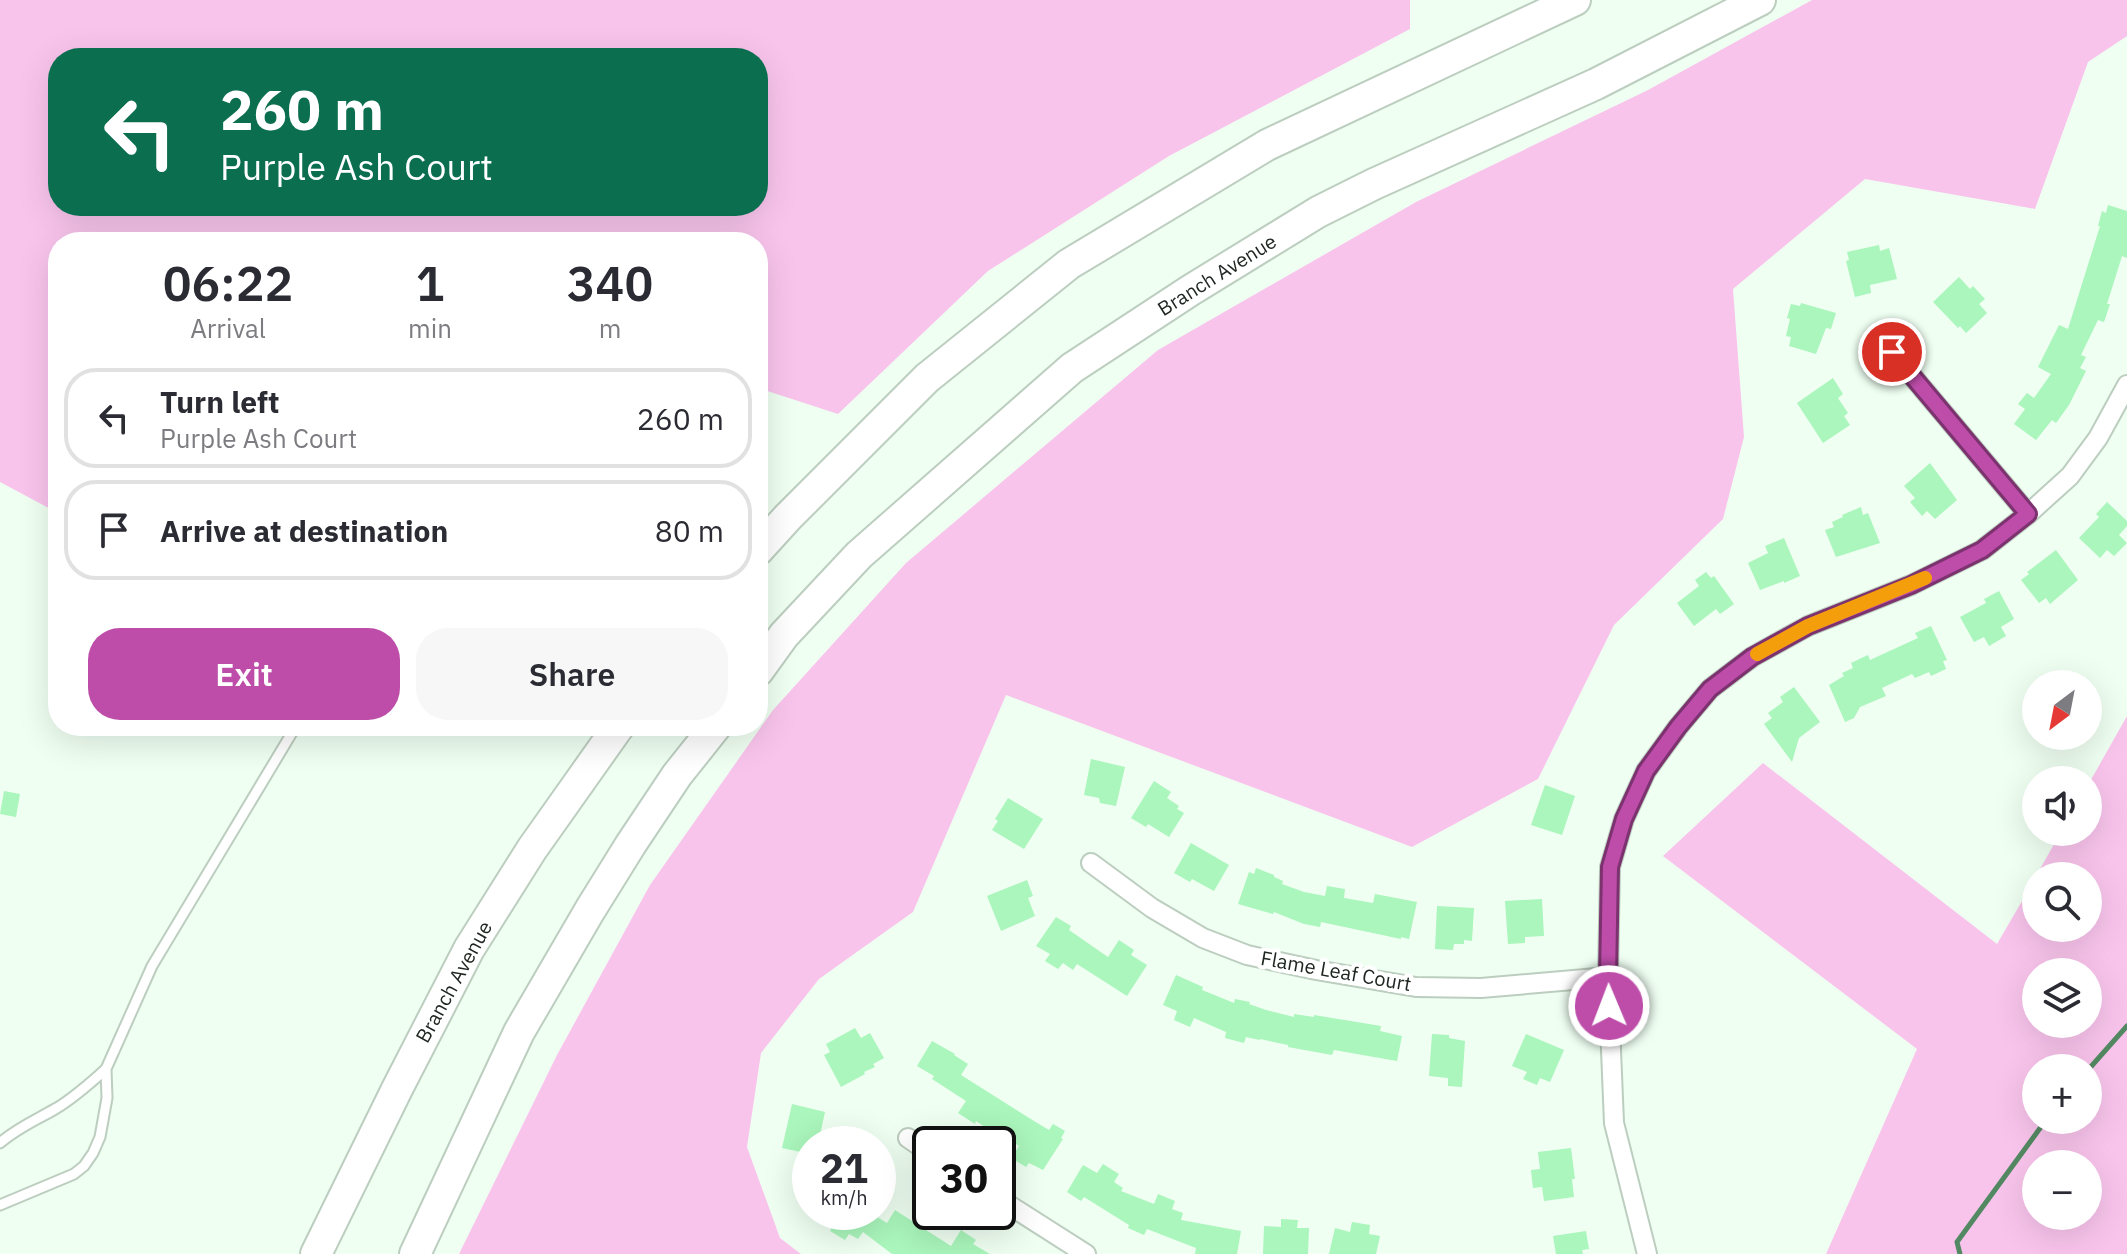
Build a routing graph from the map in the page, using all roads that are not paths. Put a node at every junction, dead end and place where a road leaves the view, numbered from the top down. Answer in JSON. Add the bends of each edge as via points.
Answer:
{"nodes":[{"id":1,"x":1575,"y":0,"type":"edge"},
{"id":2,"x":1760,"y":0,"type":"edge"},
{"id":3,"x":1892,"y":352,"type":"dead end"},
{"id":4,"x":2127,"y":385,"type":"edge"},
{"id":5,"x":2028,"y":514,"type":"junction"},
{"id":6,"x":768,"y":539,"type":"edge"},
{"id":7,"x":768,"y":657,"type":"edge"},
{"id":8,"x":290,"y":736,"type":"edge"},
{"id":9,"x":612,"y":736,"type":"edge"},
{"id":10,"x":708,"y":736,"type":"edge"},
{"id":11,"x":1091,"y":863,"type":"dead end"},
{"id":12,"x":1608,"y":977,"type":"junction"},
{"id":13,"x":106,"y":1069,"type":"junction"},
{"id":14,"x":908,"y":1138,"type":"dead end"},
{"id":15,"x":912,"y":1141,"type":"edge"},
{"id":16,"x":0,"y":1143,"type":"edge"},
{"id":17,"x":0,"y":1205,"type":"edge"},
{"id":18,"x":1016,"y":1209,"type":"edge"},
{"id":19,"x":316,"y":1254,"type":"edge"},
{"id":20,"x":415,"y":1254,"type":"edge"},
{"id":21,"x":1086,"y":1254,"type":"edge"},
{"id":22,"x":1647,"y":1254,"type":"edge"}],
"edges":[{"from":1,"to":6,"type":"highway","via":[[1267,145],[1069,264],[927,378]]},
{"from":2,"to":7,"type":"highway","name":"Branch Avenue","via":[[1596,84],[1318,212],[1072,368],[859,555]]},
{"from":3,"to":5,"type":"street"},
{"from":4,"to":5,"type":"street","via":[[2070,476]]},
{"from":5,"to":12,"type":"street","via":[[1982,550],[1808,626],[1752,657],[1710,689],[1646,771],[1624,819],[1610,867]]},
{"from":8,"to":13,"type":"lane","via":[[152,966]]},
{"from":9,"to":19,"type":"highway","name":"Branch Avenue","via":[[469,949]]},
{"from":10,"to":20,"type":"highway","via":[[631,844],[519,1032]]},
{"from":11,"to":12,"type":"street","name":"Flame Leaf Court","via":[[1152,908],[1203,938],[1247,955],[1416,987],[1481,988]]},
{"from":12,"to":22,"type":"street","via":[[1614,1123]]},
{"from":13,"to":16,"type":"lane","via":[[76,1096]]},
{"from":13,"to":17,"type":"lane","via":[[104,1121],[84,1166]]},
{"from":14,"to":15,"type":"street"},
{"from":18,"to":21,"type":"street"}]}
